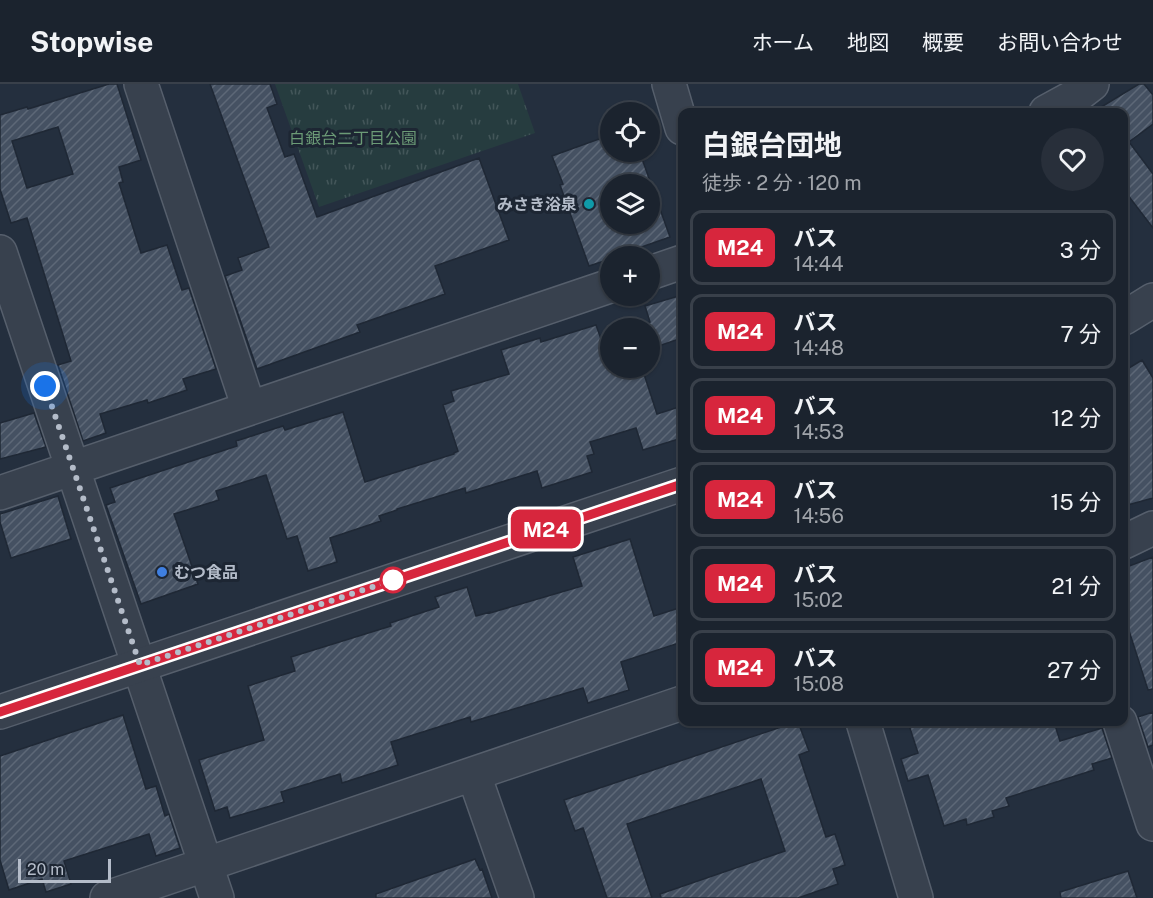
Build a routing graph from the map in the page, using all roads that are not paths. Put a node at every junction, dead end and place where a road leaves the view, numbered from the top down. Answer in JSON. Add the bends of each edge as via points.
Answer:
{"nodes":[{"id":1,"x":141,"y":84,"type":"edge"},
{"id":2,"x":669,"y":84,"type":"edge"},
{"id":3,"x":1092,"y":84,"type":"edge"},
{"id":4,"x":1053,"y":108,"type":"edge"},
{"id":5,"x":678,"y":114,"type":"edge"},
{"id":6,"x":0,"y":252,"type":"edge"},
{"id":7,"x":678,"y":263,"type":"edge"},
{"id":8,"x":660,"y":270,"type":"edge"},
{"id":9,"x":600,"y":289,"type":"edge"},
{"id":10,"x":1153,"y":300,"type":"edge"},
{"id":11,"x":1128,"y":316,"type":"edge"},
{"id":12,"x":249,"y":408,"type":"junction"},
{"id":13,"x":73,"y":469,"type":"junction"},
{"id":14,"x":678,"y":484,"type":"edge"},
{"id":15,"x":0,"y":494,"type":"edge"},
{"id":16,"x":1153,"y":528,"type":"edge"},
{"id":17,"x":1128,"y":540,"type":"edge"},
{"id":18,"x":140,"y":665,"type":"junction"},
{"id":19,"x":678,"y":704,"type":"edge"},
{"id":20,"x":0,"y":712,"type":"edge"},
{"id":21,"x":864,"y":726,"type":"edge"},
{"id":22,"x":1121,"y":726,"type":"edge"},
{"id":23,"x":474,"y":775,"type":"junction"},
{"id":24,"x":1153,"y":824,"type":"edge"},
{"id":25,"x":206,"y":865,"type":"junction"},
{"id":26,"x":107,"y":898,"type":"edge"},
{"id":27,"x":217,"y":898,"type":"edge"},
{"id":28,"x":517,"y":898,"type":"edge"},
{"id":29,"x":916,"y":898,"type":"edge"}],
"edges":[{"from":1,"to":12,"type":"street"},
{"from":2,"to":5,"type":"street"},
{"from":3,"to":4,"type":"street"},
{"from":6,"to":13,"type":"street"},
{"from":7,"to":8,"type":"street"},
{"from":9,"to":12,"type":"street"},
{"from":10,"to":11,"type":"street"},
{"from":12,"to":13,"type":"street"},
{"from":13,"to":15,"type":"street"},
{"from":13,"to":18,"type":"street"},
{"from":14,"to":18,"type":"street"},
{"from":16,"to":17,"type":"street"},
{"from":18,"to":20,"type":"street"},
{"from":18,"to":25,"type":"street"},
{"from":19,"to":23,"type":"street"},
{"from":21,"to":29,"type":"street"},
{"from":22,"to":24,"type":"street"},
{"from":23,"to":25,"type":"street"},
{"from":23,"to":28,"type":"street"},
{"from":25,"to":26,"type":"street"},
{"from":25,"to":27,"type":"street"}]}
